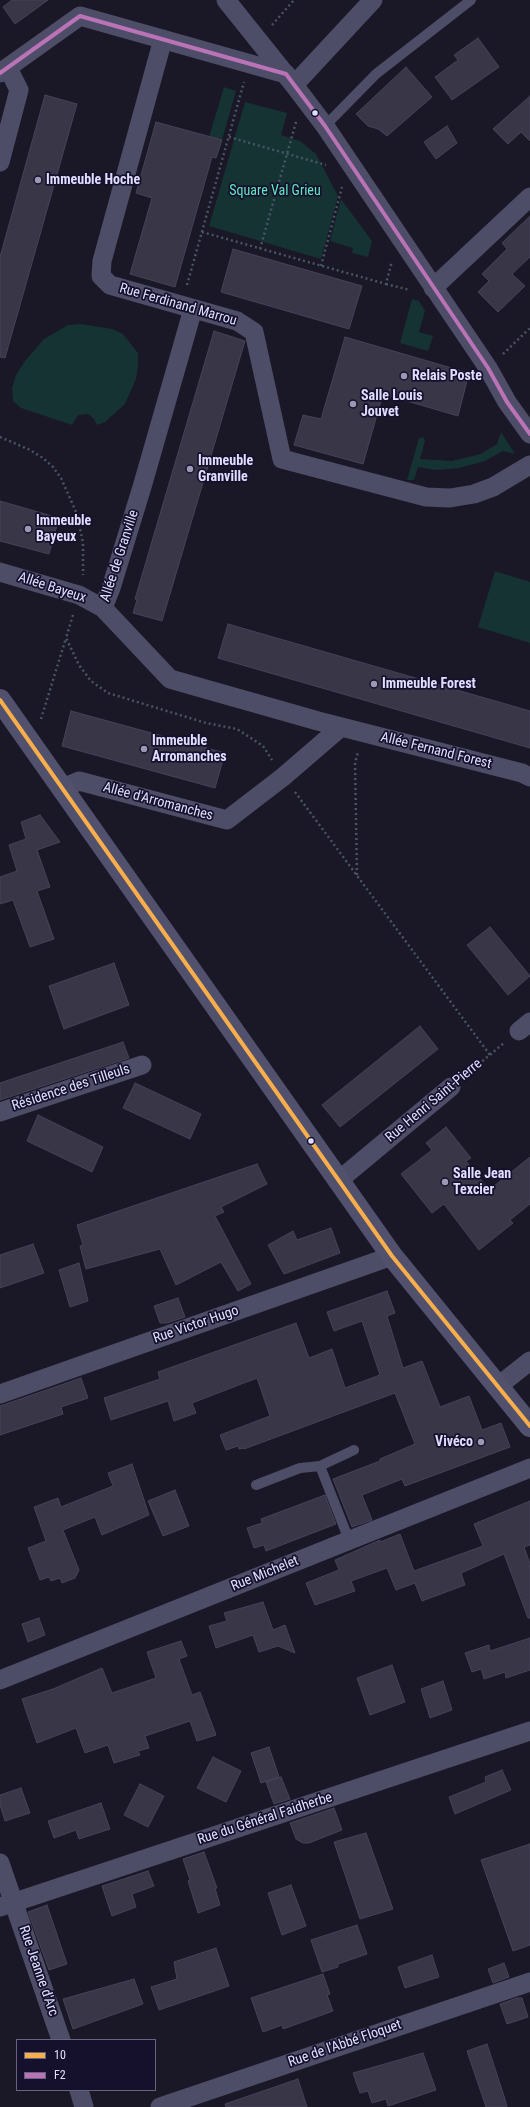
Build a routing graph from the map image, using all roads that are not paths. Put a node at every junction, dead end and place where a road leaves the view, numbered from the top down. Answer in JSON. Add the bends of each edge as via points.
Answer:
{"nodes":[{"id":1,"x":226,"y":0,"type":"edge"},
{"id":2,"x":373,"y":0,"type":"edge"},
{"id":3,"x":471,"y":0,"type":"edge"},
{"id":4,"x":163,"y":39,"type":"junction"},
{"id":5,"x":4,"y":71,"type":"edge"},
{"id":6,"x":294,"y":85,"type":"junction"},
{"id":7,"x":325,"y":126,"type":"junction"},
{"id":8,"x":0,"y":162,"type":"edge"},
{"id":9,"x":530,"y":197,"type":"edge"},
{"id":10,"x":432,"y":288,"type":"junction"},
{"id":11,"x":193,"y":309,"type":"junction"},
{"id":12,"x":524,"y":412,"type":"edge"},
{"id":13,"x":530,"y":434,"type":"edge"},
{"id":14,"x":530,"y":465,"type":"edge"},
{"id":15,"x":0,"y":572,"type":"edge"},
{"id":16,"x":103,"y":608,"type":"junction"},
{"id":17,"x":0,"y":700,"type":"edge"},
{"id":18,"x":341,"y":727,"type":"junction"},
{"id":19,"x":530,"y":777,"type":"edge"},
{"id":20,"x":63,"y":788,"type":"junction"},
{"id":21,"x":142,"y":1065,"type":"dead end"},
{"id":22,"x":451,"y":1087,"type":"road end"},
{"id":23,"x":0,"y":1112,"type":"edge"},
{"id":24,"x":338,"y":1181,"type":"junction"},
{"id":25,"x":392,"y":1256,"type":"junction"},
{"id":26,"x":530,"y":1360,"type":"edge"},
{"id":27,"x":497,"y":1387,"type":"junction"},
{"id":28,"x":0,"y":1394,"type":"edge"},
{"id":29,"x":530,"y":1426,"type":"edge"},
{"id":30,"x":354,"y":1450,"type":"dead end"},
{"id":31,"x":320,"y":1466,"type":"junction"},
{"id":32,"x":530,"y":1468,"type":"edge"},
{"id":33,"x":256,"y":1485,"type":"dead end"},
{"id":34,"x":349,"y":1540,"type":"junction"},
{"id":35,"x":0,"y":1680,"type":"edge"},
{"id":36,"x":530,"y":1731,"type":"edge"},
{"id":37,"x":0,"y":1863,"type":"edge"},
{"id":38,"x":7,"y":1904,"type":"edge"},
{"id":39,"x":530,"y":1982,"type":"edge"},
{"id":40,"x":61,"y":2039,"type":"edge"},
{"id":41,"x":79,"y":2091,"type":"edge"},
{"id":42,"x":84,"y":2107,"type":"edge"},
{"id":43,"x":160,"y":2107,"type":"edge"}],
"edges":[{"from":1,"to":6,"type":"street"},
{"from":2,"to":6,"type":"street"},
{"from":3,"to":7,"type":"lane","via":[[376,74]]},
{"from":4,"to":5,"type":"street","via":[[80,16]]},
{"from":4,"to":6,"type":"street","via":[[250,64]]},
{"from":4,"to":11,"type":"street","name":"Rue Ferdinand Marrou","via":[[102,261],[101,276],[110,285]]},
{"from":5,"to":8,"type":"street","via":[[19,90]]},
{"from":6,"to":7,"type":"street"},
{"from":7,"to":10,"type":"street","via":[[351,172]]},
{"from":9,"to":10,"type":"street"},
{"from":10,"to":12,"type":"street","via":[[488,368],[507,402]]},
{"from":11,"to":14,"type":"street","name":"Rue Ferdinand Marrou","via":[[237,321],[254,332],[282,460],[432,498],[450,498],[493,488]]},
{"from":11,"to":16,"type":"street","name":"Allée de Granville"},
{"from":12,"to":13,"type":"street"},
{"from":15,"to":16,"type":"street","name":"Allée Bayeux","via":[[79,595]]},
{"from":16,"to":18,"type":"street","name":"Allée de Granville","via":[[170,679]]},
{"from":17,"to":20,"type":"street"},
{"from":18,"to":19,"type":"street","name":"Allée Fernand Forest"},
{"from":18,"to":20,"type":"street","name":"Allée d'Arromanches","via":[[283,777],[227,820],[79,781]]},
{"from":20,"to":24,"type":"street"},
{"from":21,"to":23,"type":"street","name":"Résidence des Tilleuls"},
{"from":22,"to":24,"type":"street","name":"Rue Henri Saint-Pierre"},
{"from":24,"to":25,"type":"street"},
{"from":25,"to":27,"type":"street"},
{"from":25,"to":28,"type":"street","name":"Rue Victor Hugo"},
{"from":26,"to":27,"type":"street"},
{"from":27,"to":29,"type":"street"},
{"from":30,"to":31,"type":"lane"},
{"from":31,"to":33,"type":"lane","via":[[300,1468]]},
{"from":31,"to":34,"type":"lane"},
{"from":32,"to":34,"type":"street","name":"Rue Michelet"},
{"from":34,"to":35,"type":"street","name":"Rue Michelet"},
{"from":36,"to":38,"type":"street","name":"Rue du Général Faidherbe"},
{"from":37,"to":38,"type":"street","name":"Rue Jeanne d'Arc"},
{"from":38,"to":40,"type":"street","name":"Rue Jeanne d'Arc"},
{"from":39,"to":43,"type":"street","name":"Rue de l'Abbé Floquet"},
{"from":41,"to":42,"type":"street"}]}
